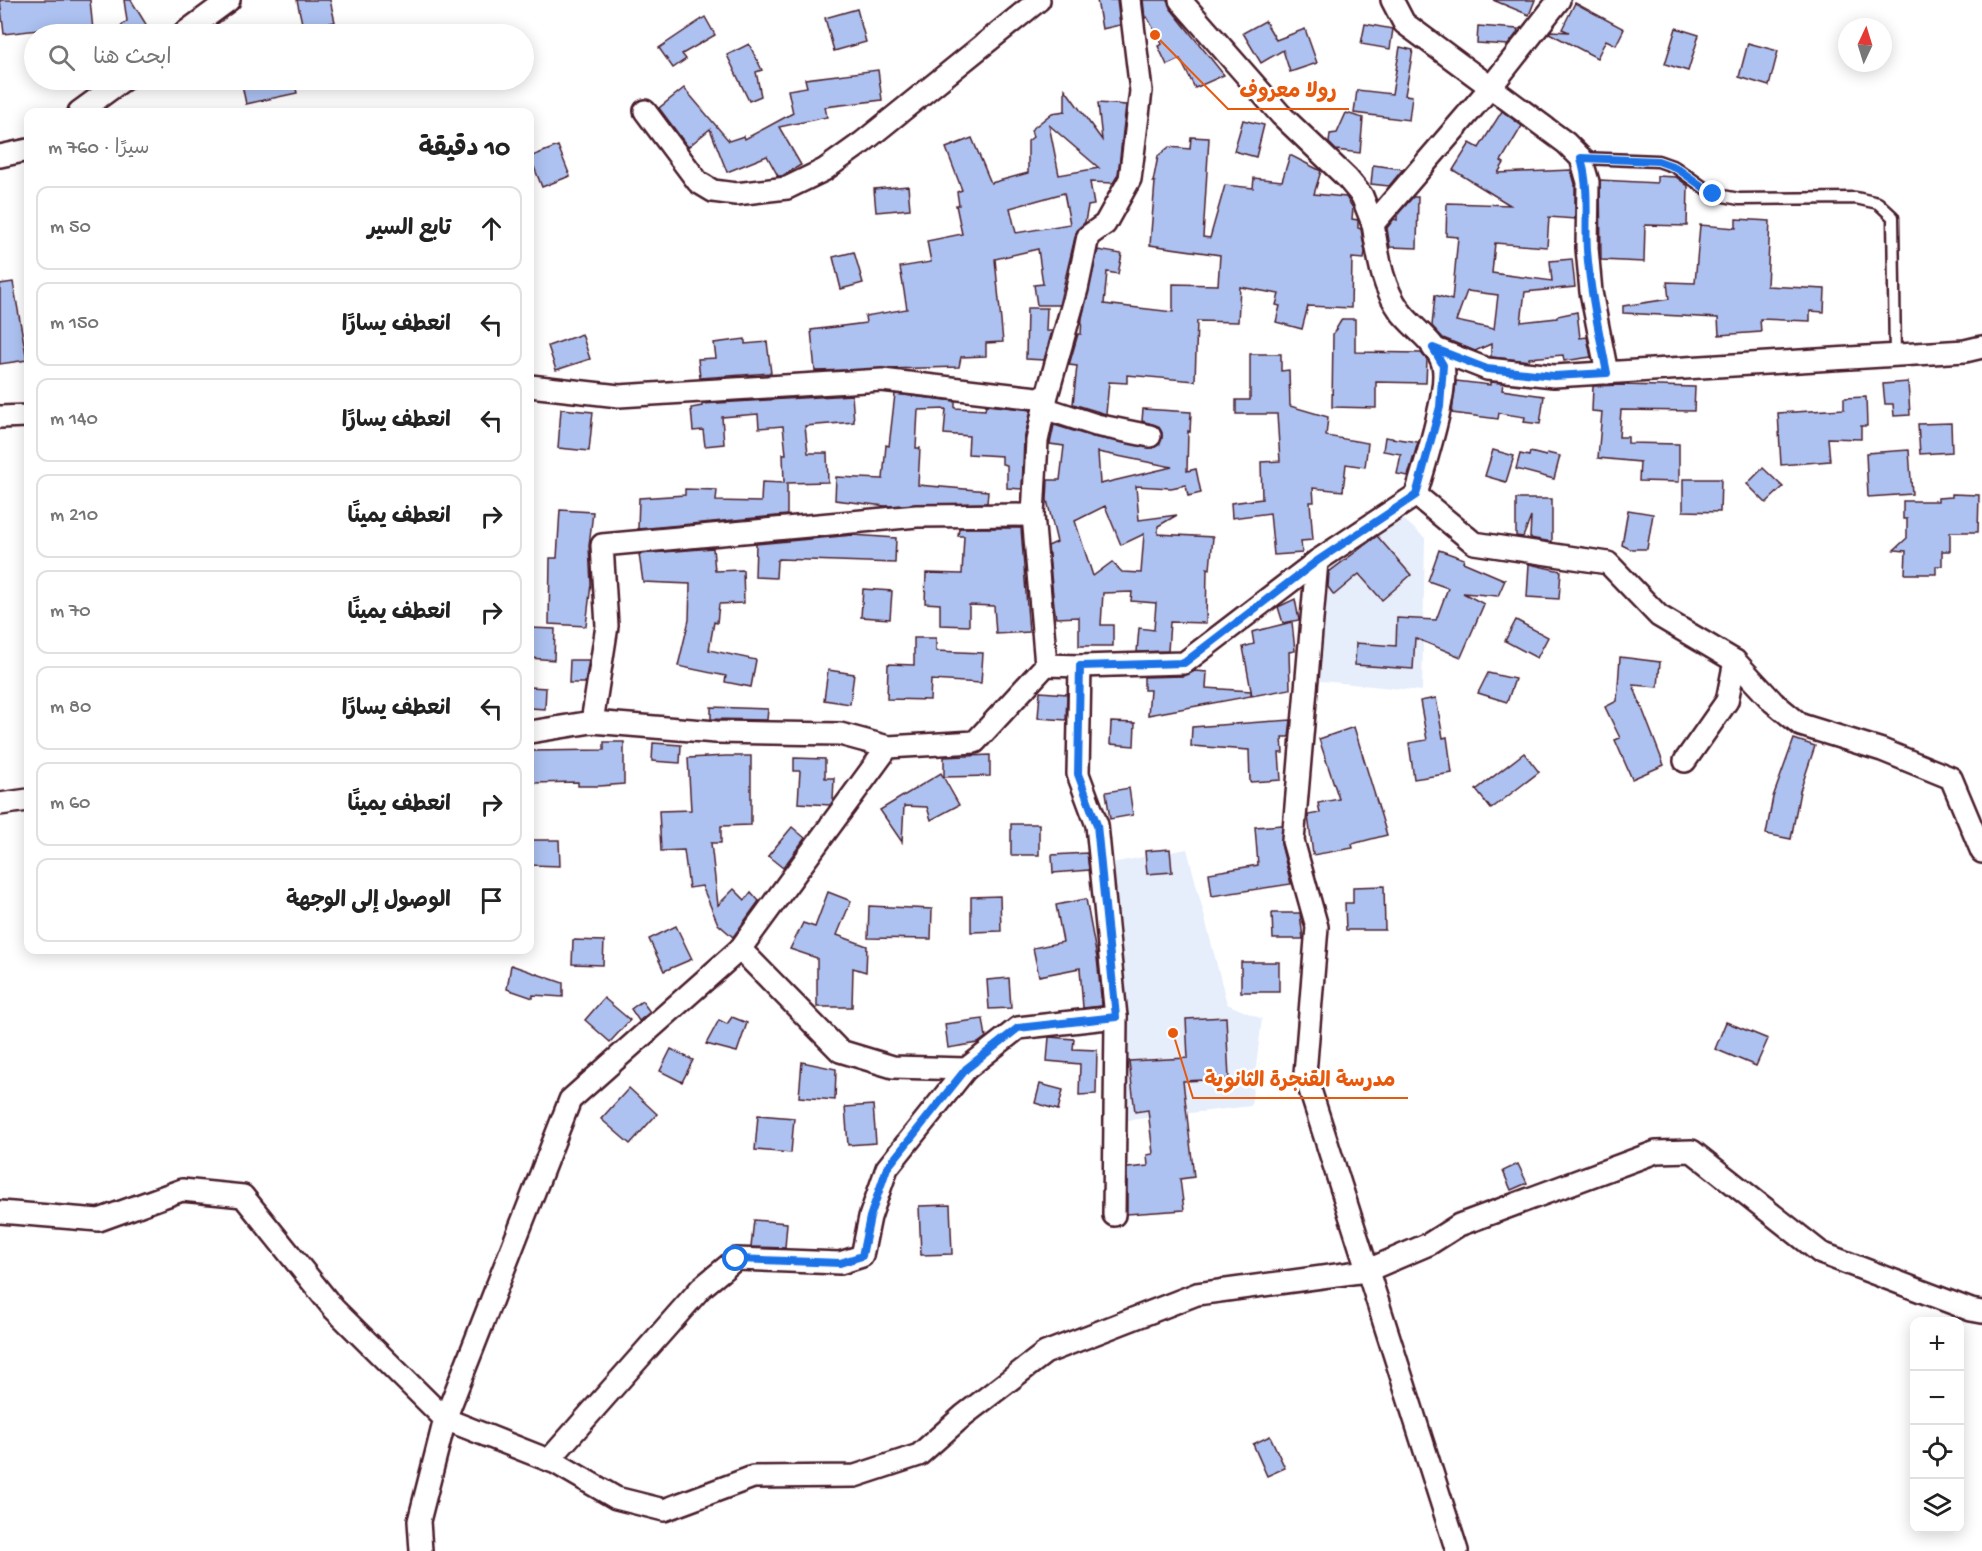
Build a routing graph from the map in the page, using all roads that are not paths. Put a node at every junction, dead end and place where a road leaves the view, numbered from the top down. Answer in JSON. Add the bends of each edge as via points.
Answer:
{"nodes":[{"id":1,"x":229,"y":0,"type":"edge"},
{"id":2,"x":1039,"y":0,"type":"edge"},
{"id":3,"x":1130,"y":0,"type":"edge"},
{"id":4,"x":1180,"y":0,"type":"edge"},
{"id":5,"x":1392,"y":0,"type":"edge"},
{"id":6,"x":1559,"y":0,"type":"edge"},
{"id":7,"x":197,"y":24,"type":"edge"},
{"id":8,"x":1490,"y":88,"type":"junction"},
{"id":9,"x":109,"y":90,"type":"edge"},
{"id":10,"x":84,"y":108,"type":"edge"},
{"id":11,"x":645,"y":111,"type":"dead end"},
{"id":12,"x":24,"y":151,"type":"edge"},
{"id":13,"x":0,"y":156,"type":"edge"},
{"id":14,"x":1581,"y":158,"type":"junction"},
{"id":15,"x":1373,"y":224,"type":"junction"},
{"id":16,"x":1982,"y":347,"type":"edge"},
{"id":17,"x":1433,"y":348,"type":"junction"},
{"id":18,"x":1895,"y":356,"type":"junction"},
{"id":19,"x":1607,"y":373,"type":"junction"},
{"id":20,"x":534,"y":386,"type":"edge"},
{"id":21,"x":1045,"y":404,"type":"junction"},
{"id":22,"x":24,"y":416,"type":"edge"},
{"id":23,"x":0,"y":417,"type":"edge"},
{"id":24,"x":1150,"y":436,"type":"dead end"},
{"id":25,"x":1416,"y":495,"type":"junction"},
{"id":26,"x":1033,"y":515,"type":"junction"},
{"id":27,"x":1317,"y":561,"type":"junction"},
{"id":28,"x":1735,"y":661,"type":"junction"},
{"id":29,"x":1046,"y":664,"type":"junction"},
{"id":30,"x":1080,"y":666,"type":"junction"},
{"id":31,"x":592,"y":722,"type":"junction"},
{"id":32,"x":534,"y":731,"type":"edge"},
{"id":33,"x":888,"y":747,"type":"junction"},
{"id":34,"x":1685,"y":762,"type":"dead end"},
{"id":35,"x":24,"y":801,"type":"edge"},
{"id":36,"x":0,"y":804,"type":"edge"},
{"id":37,"x":1982,"y":852,"type":"edge"},
{"id":38,"x":740,"y":949,"type":"junction"},
{"id":39,"x":1116,"y":1017,"type":"junction"},
{"id":40,"x":966,"y":1069,"type":"junction"},
{"id":41,"x":0,"y":1212,"type":"edge"},
{"id":42,"x":1114,"y":1215,"type":"dead end"},
{"id":43,"x":1366,"y":1271,"type":"junction"},
{"id":44,"x":1982,"y":1312,"type":"edge"},
{"id":45,"x":445,"y":1419,"type":"junction"},
{"id":46,"x":549,"y":1460,"type":"junction"},
{"id":47,"x":421,"y":1551,"type":"edge"},
{"id":48,"x":1457,"y":1551,"type":"edge"}],
"edges":[{"from":1,"to":7,"type":"street"},
{"from":2,"to":11,"type":"street","via":[[862,142],[824,170],[788,188],[736,194],[712,191],[698,182]]},
{"from":3,"to":21,"type":"street","via":[[1142,91],[1130,179],[1105,224],[1088,236]]},
{"from":4,"to":15,"type":"street","via":[[1281,115],[1347,178],[1362,196]]},
{"from":5,"to":8,"type":"street","via":[[1404,23]]},
{"from":6,"to":8,"type":"street"},
{"from":8,"to":14,"type":"street"},
{"from":8,"to":15,"type":"street"},
{"from":9,"to":10,"type":"street"},
{"from":12,"to":13,"type":"street"},
{"from":14,"to":18,"type":"lane","via":[[1658,161],[1675,167],[1713,194],[1739,199],[1856,198],[1878,203],[1893,217]]},
{"from":14,"to":19,"type":"street","via":[[1588,182],[1591,292]]},
{"from":15,"to":17,"type":"street","via":[[1381,275],[1399,310]]},
{"from":16,"to":18,"type":"street"},
{"from":17,"to":19,"type":"street","via":[[1487,369],[1554,376]]},
{"from":17,"to":25,"type":"street","via":[[1443,365],[1440,407]]},
{"from":18,"to":19,"type":"street"},
{"from":20,"to":21,"type":"street","via":[[619,396],[882,380]]},
{"from":21,"to":24,"type":"street","via":[[1096,425]]},
{"from":21,"to":26,"type":"street","via":[[1037,441]]},
{"from":22,"to":23,"type":"street"},
{"from":25,"to":27,"type":"street"},
{"from":25,"to":28,"type":"street","via":[[1474,543],[1608,563],[1659,616]]},
{"from":26,"to":29,"type":"street"},
{"from":26,"to":31,"type":"street","via":[[917,516],[602,545],[607,626]]},
{"from":27,"to":30,"type":"street","via":[[1184,663]]},
{"from":27,"to":43,"type":"street","via":[[1293,841],[1317,927],[1305,1074]]},
{"from":28,"to":34,"type":"street","via":[[1727,701]]},
{"from":28,"to":37,"type":"street","via":[[1801,725],[1882,750],[1951,778]]},
{"from":29,"to":30,"type":"street"},
{"from":29,"to":33,"type":"street","via":[[975,742]]},
{"from":30,"to":39,"type":"street","via":[[1078,774],[1097,825]]},
{"from":31,"to":32,"type":"street"},
{"from":31,"to":33,"type":"street","via":[[716,732],[840,734]]},
{"from":33,"to":38,"type":"street"},
{"from":35,"to":36,"type":"street"},
{"from":38,"to":40,"type":"street","via":[[840,1052],[893,1067]]},
{"from":38,"to":45,"type":"street","via":[[570,1100]]},
{"from":39,"to":40,"type":"street","via":[[1018,1028]]},
{"from":39,"to":42,"type":"street"},
{"from":40,"to":46,"type":"street","via":[[887,1168],[862,1256],[840,1263],[736,1259],[701,1288]]},
{"from":41,"to":45,"type":"street","via":[[99,1220],[182,1190],[243,1196],[334,1309]]},
{"from":43,"to":44,"type":"street","via":[[1429,1244],[1459,1225],[1656,1152],[1692,1151],[1821,1253]]},
{"from":43,"to":46,"type":"street","via":[[1197,1293],[1045,1353],[964,1414],[919,1455],[855,1476],[753,1477],[664,1510],[616,1498]]},
{"from":43,"to":48,"type":"street"},
{"from":45,"to":46,"type":"street"},
{"from":45,"to":47,"type":"street","via":[[419,1521]]}]}
